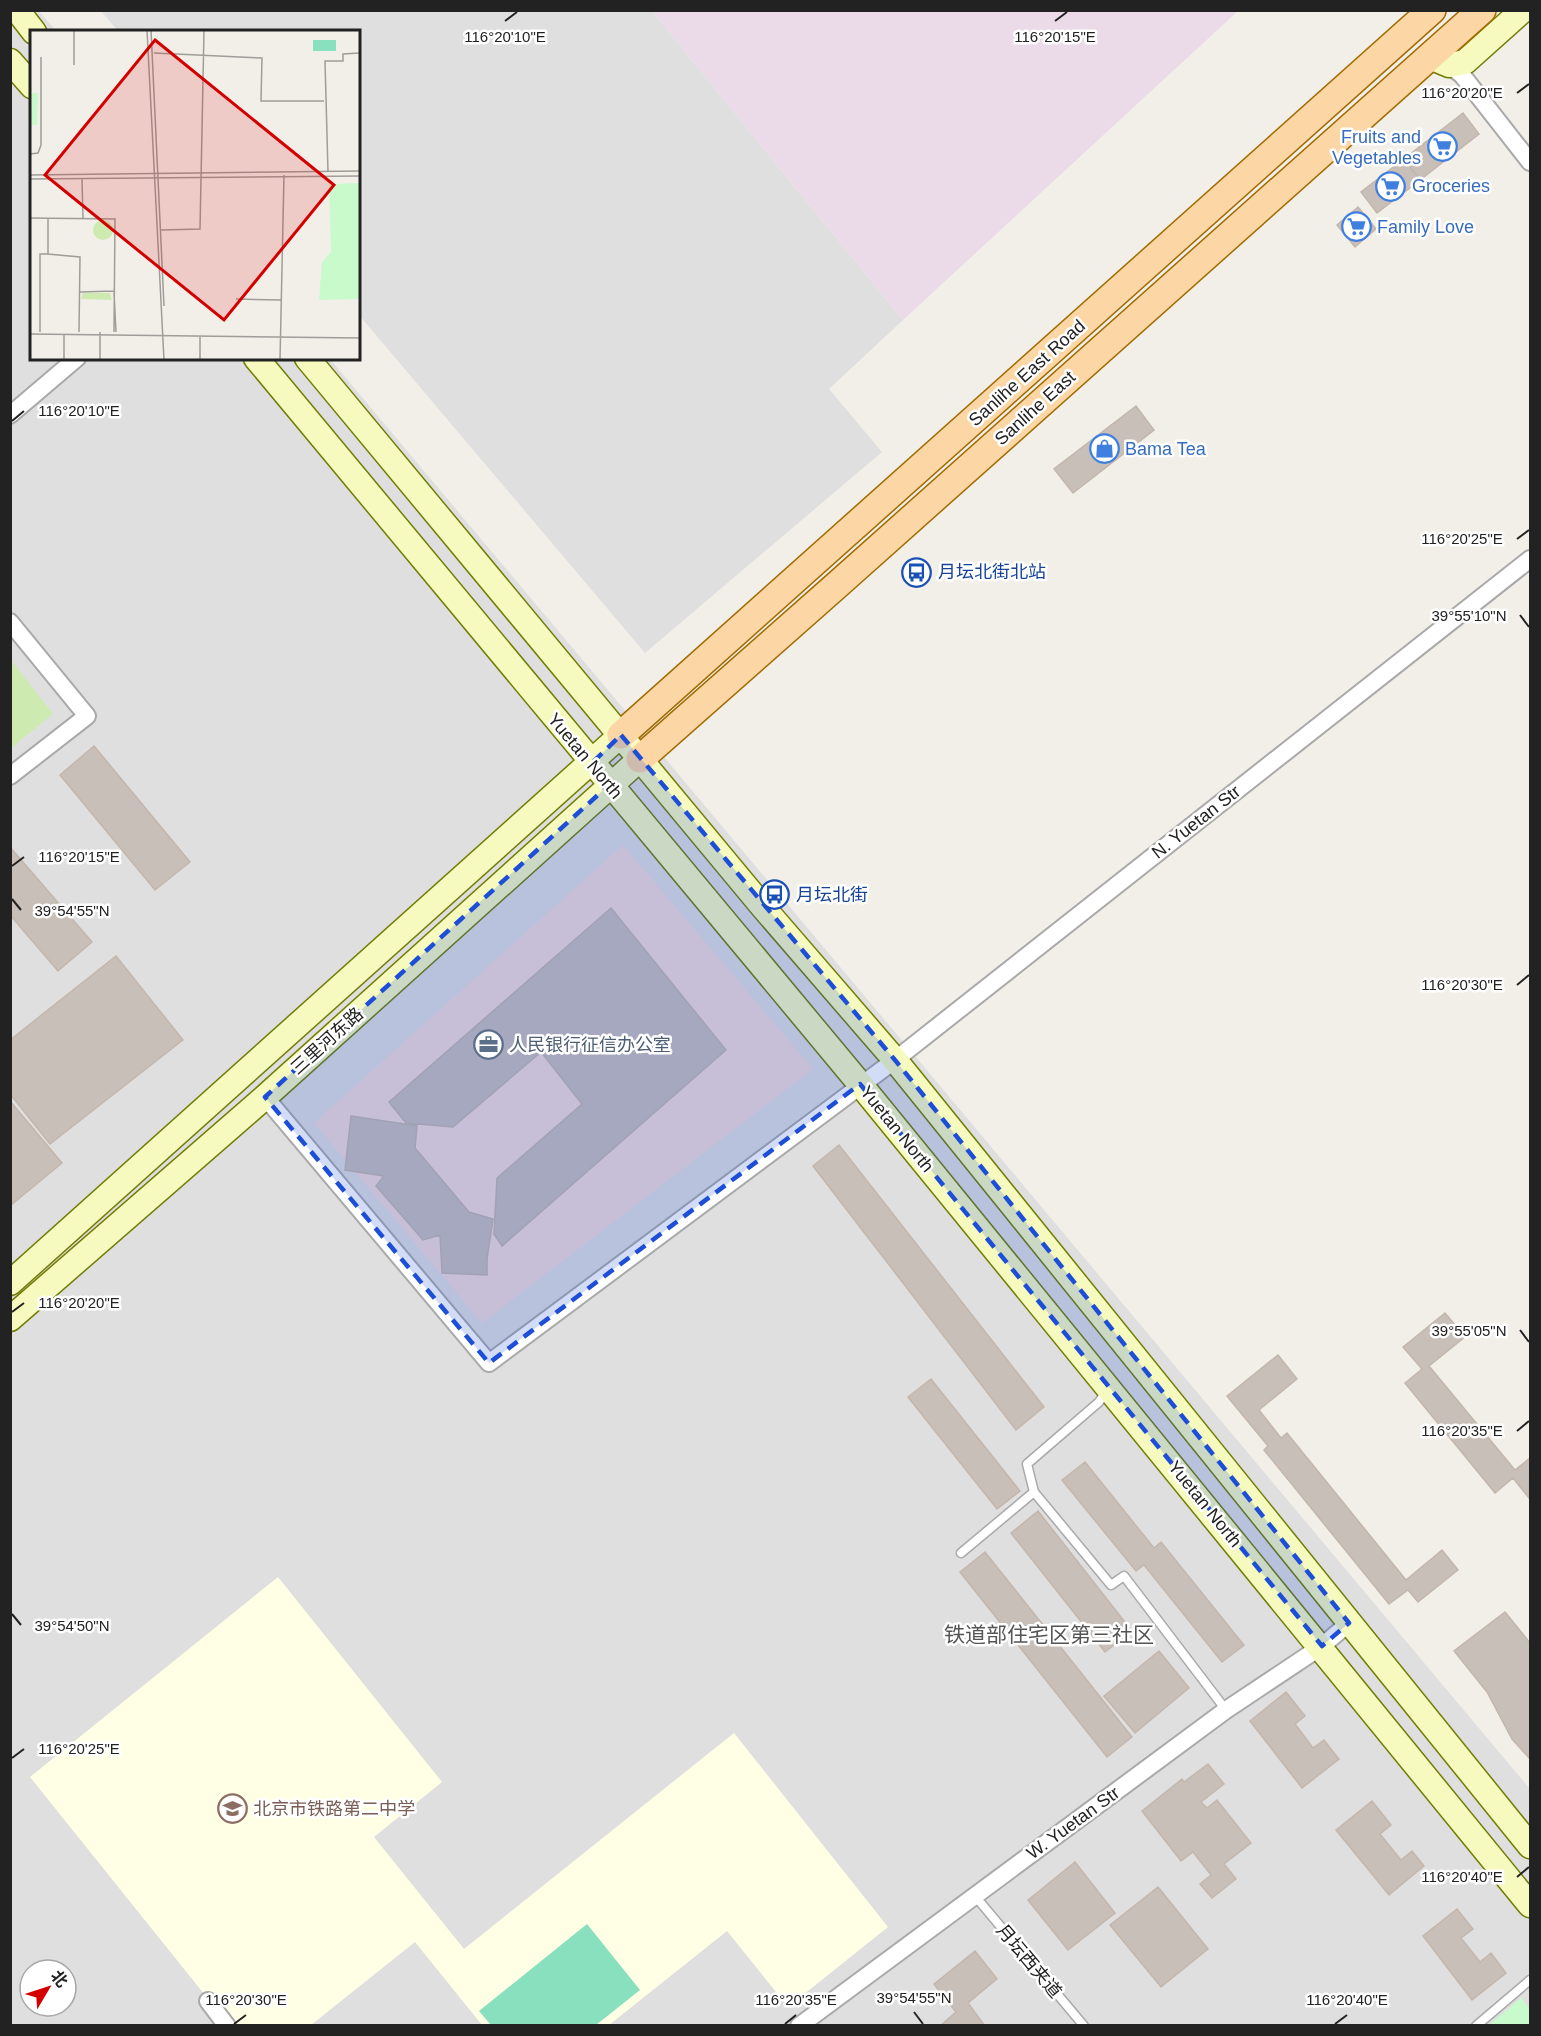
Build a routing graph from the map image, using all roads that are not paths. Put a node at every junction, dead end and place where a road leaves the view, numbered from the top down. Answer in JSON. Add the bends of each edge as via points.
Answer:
{"nodes":[{"id":1,"x":17,"y":10,"type":"edge"},
{"id":2,"x":1432,"y":10,"type":"edge"},
{"id":3,"x":1482,"y":10,"type":"edge"},
{"id":4,"x":1523,"y":10,"type":"edge"},
{"id":5,"x":32,"y":30,"type":"edge"},
{"id":6,"x":10,"y":61,"type":"edge"},
{"id":7,"x":1439,"y":61,"type":"junction"},
{"id":8,"x":30,"y":84,"type":"edge"},
{"id":9,"x":1530,"y":162,"type":"edge"},
{"id":10,"x":75,"y":360,"type":"edge"},
{"id":11,"x":258,"y":360,"type":"edge"},
{"id":12,"x":309,"y":360,"type":"edge"},
{"id":13,"x":10,"y":415,"type":"edge"},
{"id":14,"x":1530,"y":559,"type":"edge"},
{"id":15,"x":10,"y":622,"type":"edge"},
{"id":16,"x":621,"y":735,"type":"junction"},
{"id":17,"x":640,"y":759,"type":"junction"},
{"id":18,"x":591,"y":764,"type":"junction"},
{"id":19,"x":10,"y":776,"type":"edge"},
{"id":20,"x":610,"y":784,"type":"junction"},
{"id":21,"x":895,"y":1060,"type":"junction"},
{"id":22,"x":860,"y":1084,"type":"junction"},
{"id":23,"x":265,"y":1097,"type":"junction"},
{"id":24,"x":10,"y":1283,"type":"edge"},
{"id":25,"x":10,"y":1319,"type":"edge"},
{"id":26,"x":1109,"y":1388,"type":"junction"},
{"id":27,"x":1034,"y":1492,"type":"junction"},
{"id":28,"x":961,"y":1553,"type":"dead end"},
{"id":29,"x":1349,"y":1623,"type":"junction"},
{"id":30,"x":1322,"y":1646,"type":"junction"},
{"id":31,"x":1226,"y":1710,"type":"junction"},
{"id":32,"x":1530,"y":1845,"type":"edge"},
{"id":33,"x":975,"y":1896,"type":"junction"},
{"id":34,"x":1530,"y":1905,"type":"edge"},
{"id":35,"x":1530,"y":1980,"type":"edge"},
{"id":36,"x":208,"y":2001,"type":"dead end"},
{"id":37,"x":227,"y":2025,"type":"edge"},
{"id":38,"x":799,"y":2025,"type":"edge"},
{"id":39,"x":1084,"y":2025,"type":"edge"},
{"id":40,"x":1476,"y":2025,"type":"edge"}],
"edges":[{"from":1,"to":5,"type":"main road"},
{"from":2,"to":16,"type":"main road","name":"Sanlihe East Road"},
{"from":3,"to":7,"type":"main road"},
{"from":4,"to":7,"type":"main road","via":[[1465,62]]},
{"from":6,"to":8,"type":"main road"},
{"from":7,"to":9,"type":"street","via":[[1462,75]]},
{"from":7,"to":17,"type":"main road","name":"Sanlihe East","via":[[1109,341],[897,534]]},
{"from":10,"to":13,"type":"street"},
{"from":11,"to":18,"type":"main road","name":"Yuetan North"},
{"from":12,"to":16,"type":"main road","name":"Yuetan North"},
{"from":14,"to":21,"type":"street","name":"N. Yuetan Str"},
{"from":15,"to":19,"type":"street","via":[[87,716]]},
{"from":16,"to":17,"type":"main road","name":"Yuetan North"},
{"from":16,"to":18,"type":"main road","name":"三里河东路"},
{"from":17,"to":20,"type":"main road","name":"三里河东路"},
{"from":17,"to":21,"type":"main road","name":"Yuetan North"},
{"from":18,"to":20,"type":"main road","name":"Yuetan North"},
{"from":18,"to":24,"type":"main road","name":"三里河东路"},
{"from":20,"to":22,"type":"main road","name":"Yuetan North"},
{"from":20,"to":23,"type":"main road","name":"三里河东路"},
{"from":21,"to":22,"type":"street","name":"N. Yuetan Str"},
{"from":21,"to":29,"type":"main road","name":"Yuetan North"},
{"from":22,"to":23,"type":"street","name":"N. Yuetan Str","via":[[489,1363]]},
{"from":22,"to":26,"type":"main road","name":"Yuetan North"},
{"from":23,"to":25,"type":"main road","name":"三里河东路"},
{"from":26,"to":27,"type":"lane","via":[[1099,1402],[1027,1464]]},
{"from":26,"to":30,"type":"main road","name":"Yuetan North"},
{"from":27,"to":28,"type":"lane"},
{"from":27,"to":31,"type":"lane","via":[[1111,1585],[1124,1576]]},
{"from":29,"to":30,"type":"street","name":"W. Yuetan Str"},
{"from":29,"to":32,"type":"main road","name":"Yuetan North"},
{"from":30,"to":31,"type":"street","name":"W. Yuetan Str"},
{"from":30,"to":34,"type":"main road","name":"Yuetan North"},
{"from":31,"to":33,"type":"street","name":"W. Yuetan Str"},
{"from":33,"to":38,"type":"street","name":"W. Yuetan Str"},
{"from":33,"to":39,"type":"lane","name":"月坛西夹道"},
{"from":35,"to":40,"type":"lane"},
{"from":36,"to":37,"type":"street"}]}
